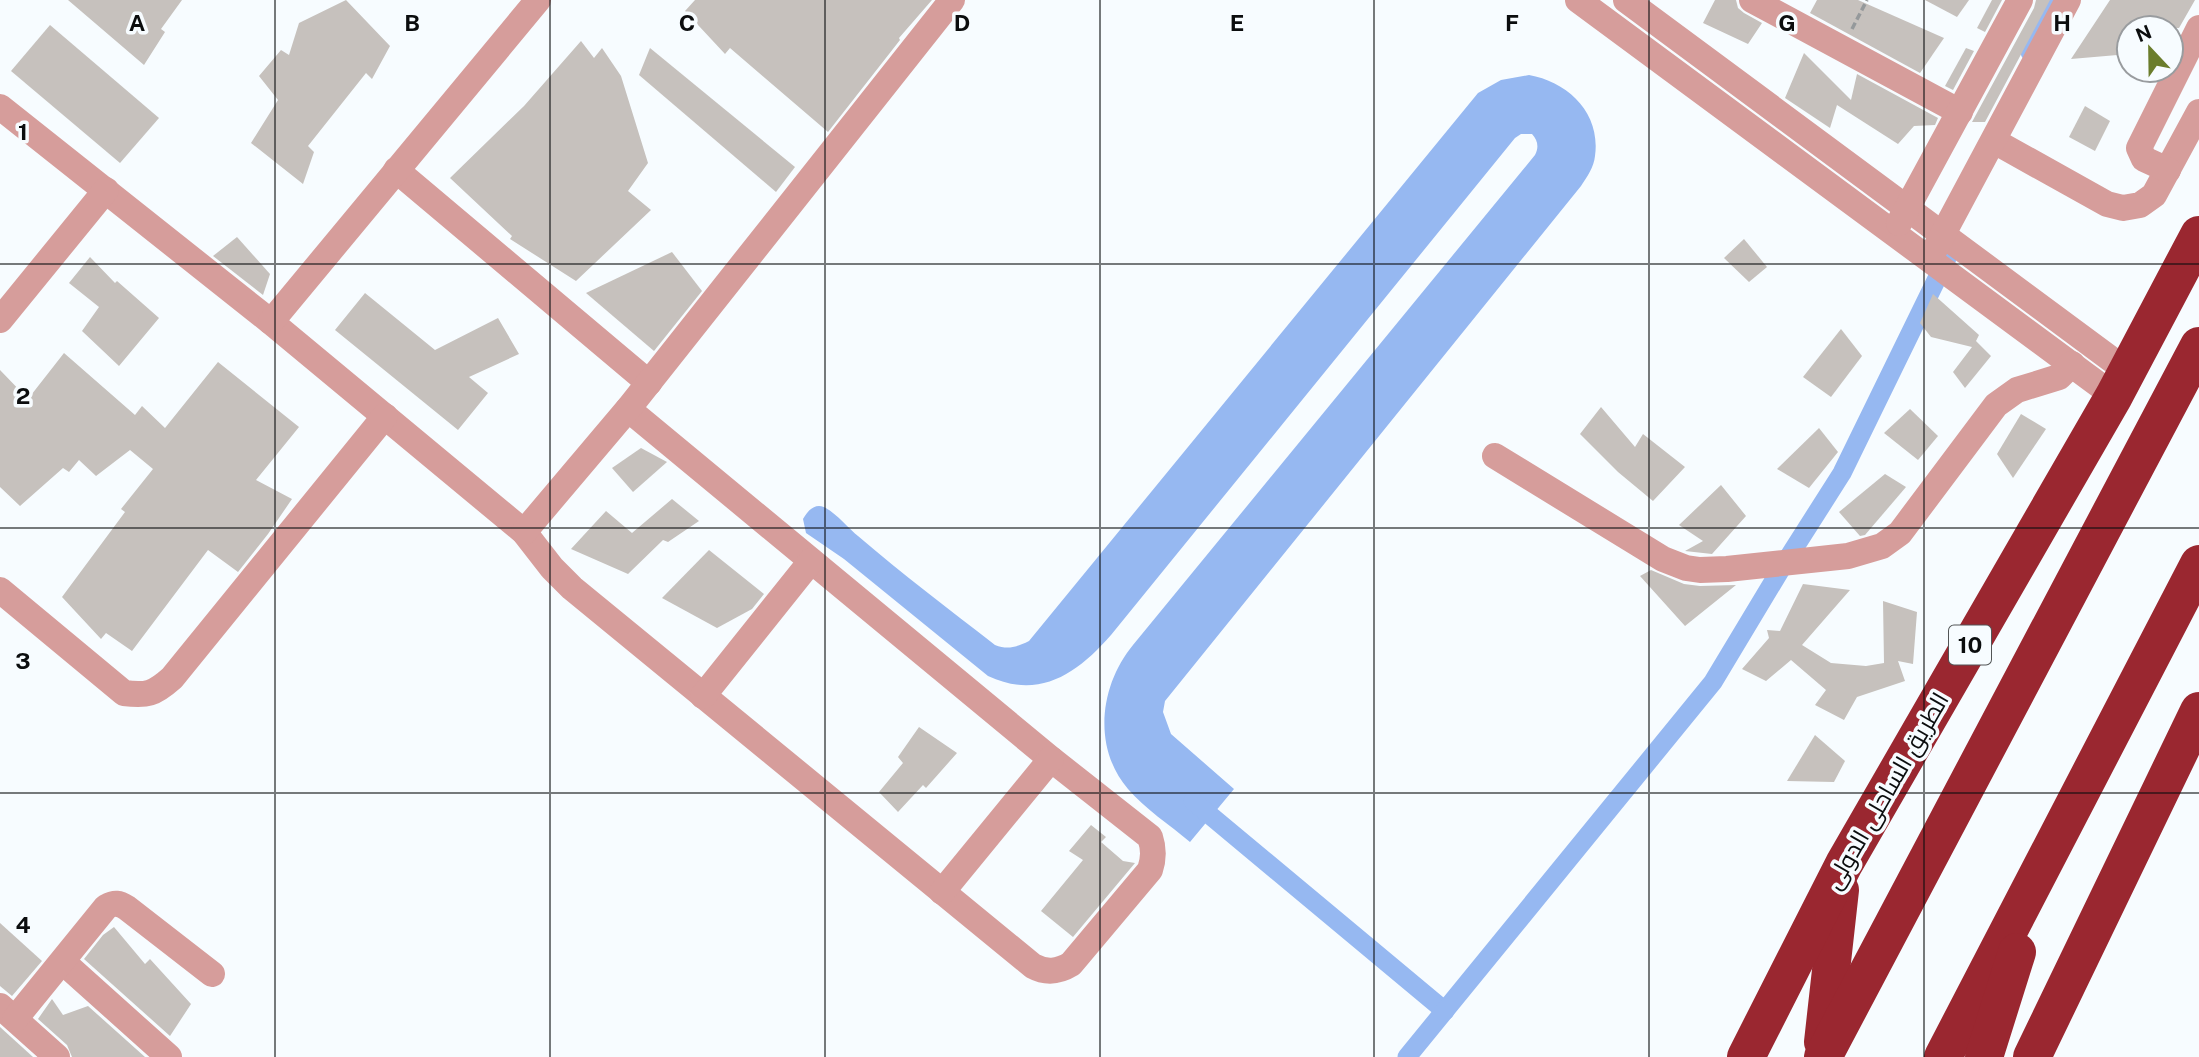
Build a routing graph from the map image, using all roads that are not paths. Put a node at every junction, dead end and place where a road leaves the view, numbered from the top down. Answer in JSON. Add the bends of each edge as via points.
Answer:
{"nodes":[{"id":1,"x":538,"y":0,"type":"edge"},
{"id":2,"x":952,"y":0,"type":"edge"},
{"id":3,"x":1578,"y":0,"type":"edge"},
{"id":4,"x":1626,"y":0,"type":"edge"},
{"id":5,"x":1752,"y":0,"type":"edge"},
{"id":6,"x":2020,"y":0,"type":"edge"},
{"id":7,"x":2068,"y":0,"type":"edge"},
{"id":8,"x":2199,"y":28,"type":"edge"},
{"id":9,"x":0,"y":107,"type":"edge"},
{"id":10,"x":1960,"y":112,"type":"junction"},
{"id":11,"x":2199,"y":112,"type":"edge"},
{"id":12,"x":1994,"y":141,"type":"junction"},
{"id":13,"x":396,"y":170,"type":"junction"},
{"id":14,"x":2168,"y":170,"type":"junction"},
{"id":15,"x":106,"y":190,"type":"junction"},
{"id":16,"x":1908,"y":208,"type":"junction"},
{"id":17,"x":1894,"y":232,"type":"junction"},
{"id":18,"x":1943,"y":234,"type":"junction"},
{"id":19,"x":2199,"y":234,"type":"edge"},
{"id":20,"x":1929,"y":260,"type":"junction"},
{"id":21,"x":0,"y":320,"type":"edge"},
{"id":22,"x":271,"y":322,"type":"junction"},
{"id":23,"x":2199,"y":346,"type":"edge"},
{"id":24,"x":2072,"y":364,"type":"junction"},
{"id":25,"x":649,"y":383,"type":"junction"},
{"id":26,"x":2121,"y":383,"type":"junction"},
{"id":27,"x":628,"y":409,"type":"junction"},
{"id":28,"x":385,"y":416,"type":"junction"},
{"id":29,"x":1495,"y":456,"type":"dead end"},
{"id":30,"x":524,"y":532,"type":"junction"},
{"id":31,"x":811,"y":561,"type":"junction"},
{"id":32,"x":2199,"y":564,"type":"edge"},
{"id":33,"x":0,"y":590,"type":"edge"},
{"id":34,"x":703,"y":696,"type":"junction"},
{"id":35,"x":2199,"y":711,"type":"edge"},
{"id":36,"x":1051,"y":759,"type":"junction"},
{"id":37,"x":2047,"y":856,"type":"junction"},
{"id":38,"x":1844,"y":864,"type":"junction"},
{"id":39,"x":942,"y":892,"type":"junction"},
{"id":40,"x":63,"y":962,"type":"junction"},
{"id":41,"x":212,"y":974,"type":"dead end"},
{"id":42,"x":7,"y":1013,"type":"edge"},
{"id":43,"x":57,"y":1057,"type":"edge"},
{"id":44,"x":169,"y":1057,"type":"edge"},
{"id":45,"x":1746,"y":1057,"type":"edge"},
{"id":46,"x":1822,"y":1057,"type":"edge"},
{"id":47,"x":1943,"y":1057,"type":"edge"},
{"id":48,"x":1984,"y":1057,"type":"edge"},
{"id":49,"x":2032,"y":1057,"type":"edge"}],
"edges":[{"from":1,"to":13,"type":"street"},
{"from":2,"to":25,"type":"street"},
{"from":3,"to":17,"type":"street"},
{"from":4,"to":16,"type":"street"},
{"from":5,"to":10,"type":"street"},
{"from":6,"to":10,"type":"street"},
{"from":7,"to":12,"type":"street"},
{"from":8,"to":14,"type":"street","via":[[2139,148],[2144,159]]},
{"from":9,"to":15,"type":"street"},
{"from":10,"to":16,"type":"street"},
{"from":11,"to":14,"type":"street"},
{"from":12,"to":14,"type":"street","via":[[2106,204],[2123,208],[2140,205],[2154,195]]},
{"from":12,"to":18,"type":"street"},
{"from":13,"to":22,"type":"street"},
{"from":13,"to":25,"type":"street"},
{"from":15,"to":21,"type":"street"},
{"from":15,"to":22,"type":"street"},
{"from":16,"to":17,"type":"street"},
{"from":16,"to":18,"type":"street"},
{"from":17,"to":20,"type":"street"},
{"from":18,"to":20,"type":"street"},
{"from":18,"to":26,"type":"street"},
{"from":19,"to":26,"type":"highway","name":"الطريق الساحلى الدولى","number":"10"},
{"from":20,"to":24,"type":"street"},
{"from":22,"to":28,"type":"street"},
{"from":23,"to":46,"type":"highway","number":"10"},
{"from":24,"to":26,"type":"street"},
{"from":24,"to":29,"type":"street","via":[[2059,377],[2029,386],[1996,405],[1900,533],[1882,546],[1848,556],[1714,570],[1686,568],[1663,559]]},
{"from":25,"to":27,"type":"street"},
{"from":26,"to":38,"type":"highway","name":"الطريق الساحلى الدولى","number":"10"},
{"from":27,"to":30,"type":"street"},
{"from":27,"to":31,"type":"street"},
{"from":28,"to":30,"type":"street"},
{"from":28,"to":33,"type":"street","via":[[172,678],[144,696],[124,693]]},
{"from":30,"to":34,"type":"street","via":[[572,588]]},
{"from":31,"to":34,"type":"street"},
{"from":31,"to":36,"type":"street"},
{"from":32,"to":37,"type":"highway"},
{"from":34,"to":39,"type":"street"},
{"from":35,"to":49,"type":"highway"},
{"from":36,"to":39,"type":"street"},
{"from":36,"to":39,"type":"street","via":[[1150,837],[1154,859],[1145,877],[1071,964],[1052,971],[1033,966]]},
{"from":37,"to":47,"type":"highway"},
{"from":37,"to":48,"type":"highway"},
{"from":38,"to":45,"type":"highway","name":"الطريق الساحلى الدولى","number":"10"},
{"from":38,"to":46,"type":"highway"},
{"from":40,"to":41,"type":"street","via":[[113,903]]},
{"from":40,"to":42,"type":"street"},
{"from":40,"to":44,"type":"street"},
{"from":42,"to":43,"type":"street"}]}
